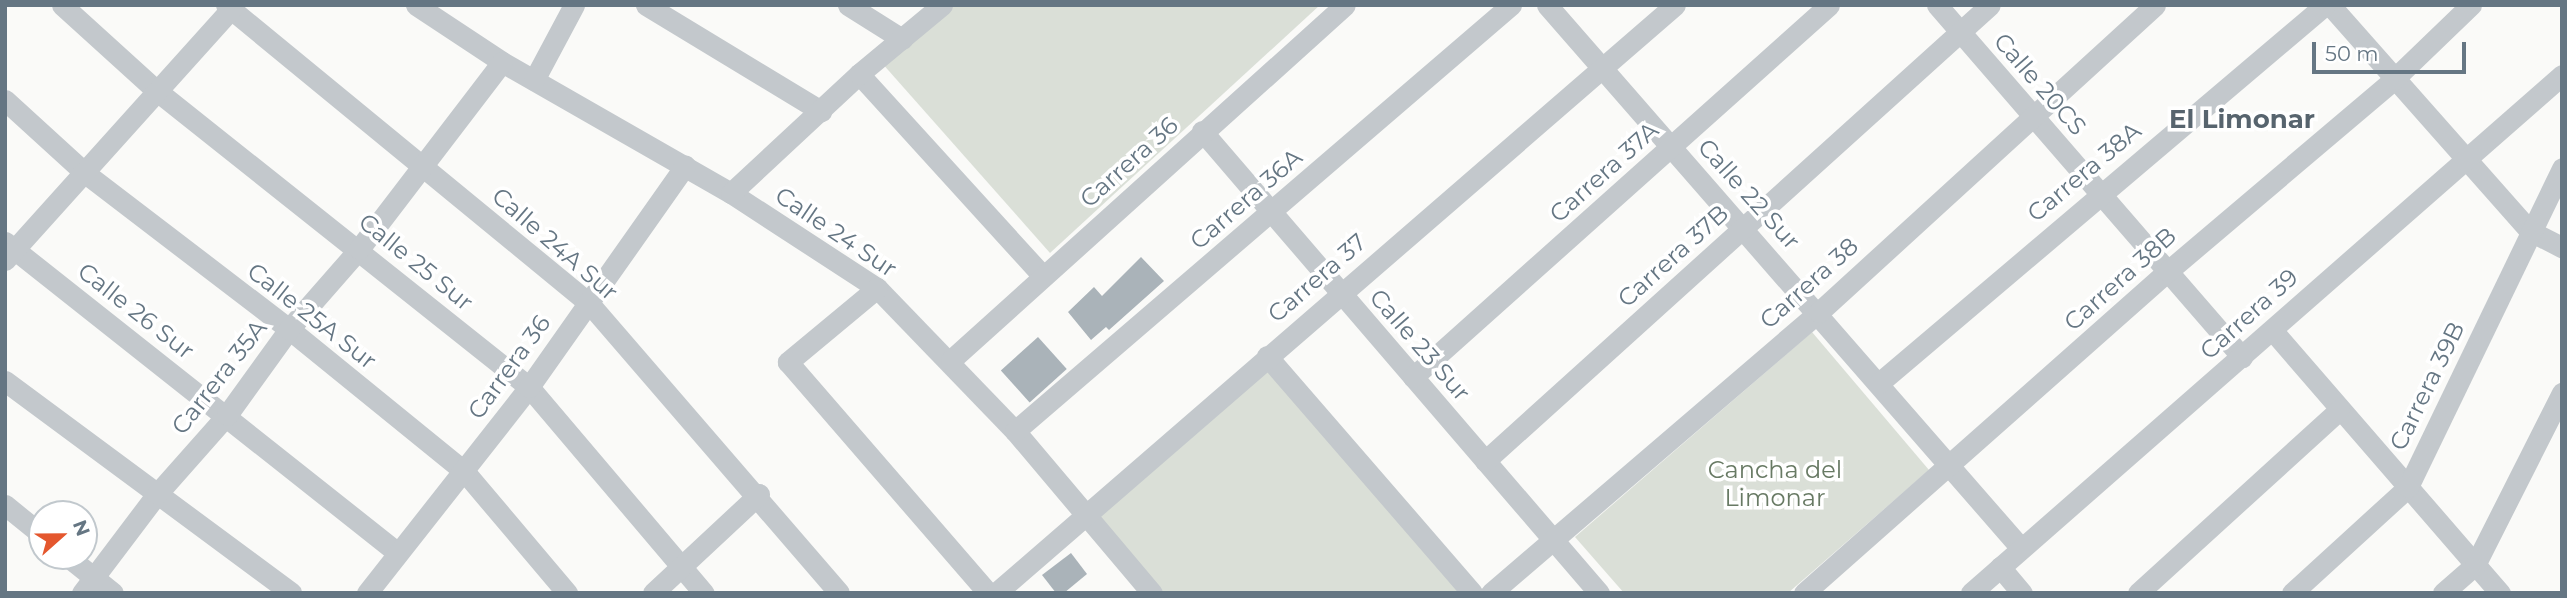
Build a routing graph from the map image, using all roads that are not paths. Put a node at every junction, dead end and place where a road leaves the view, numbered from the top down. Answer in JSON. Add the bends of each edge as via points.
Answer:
{"nodes":[{"id":1,"x":62,"y":5,"type":"edge"},
{"id":2,"x":416,"y":5,"type":"edge"},
{"id":3,"x":575,"y":5,"type":"edge"},
{"id":4,"x":646,"y":5,"type":"edge"},
{"id":5,"x":848,"y":5,"type":"edge"},
{"id":6,"x":942,"y":5,"type":"edge"},
{"id":7,"x":1345,"y":5,"type":"edge"},
{"id":8,"x":1511,"y":5,"type":"edge"},
{"id":9,"x":1547,"y":5,"type":"edge"},
{"id":10,"x":1675,"y":5,"type":"edge"},
{"id":11,"x":1829,"y":5,"type":"edge"},
{"id":12,"x":1937,"y":5,"type":"edge"},
{"id":13,"x":1990,"y":5,"type":"edge"},
{"id":14,"x":2155,"y":5,"type":"edge"},
{"id":15,"x":2328,"y":5,"type":"edge"},
{"id":16,"x":2471,"y":5,"type":"edge"},
{"id":17,"x":228,"y":7,"type":"edge"},
{"id":18,"x":441,"y":12,"type":"edge"},
{"id":19,"x":1960,"y":32,"type":"junction"},
{"id":20,"x":902,"y":39,"type":"junction"},
{"id":21,"x":502,"y":62,"type":"junction"},
{"id":22,"x":1601,"y":67,"type":"junction"},
{"id":23,"x":859,"y":74,"type":"junction"},
{"id":24,"x":2562,"y":75,"type":"edge"},
{"id":25,"x":2394,"y":79,"type":"junction"},
{"id":26,"x":534,"y":80,"type":"junction"},
{"id":27,"x":157,"y":92,"type":"junction"},
{"id":28,"x":5,"y":100,"type":"edge"},
{"id":29,"x":821,"y":111,"type":"junction"},
{"id":30,"x":2033,"y":116,"type":"junction"},
{"id":31,"x":1202,"y":131,"type":"junction"},
{"id":32,"x":1671,"y":146,"type":"junction"},
{"id":33,"x":2465,"y":160,"type":"junction"},
{"id":34,"x":421,"y":166,"type":"junction"},
{"id":35,"x":685,"y":166,"type":"junction"},
{"id":36,"x":2562,"y":168,"type":"edge"},
{"id":37,"x":85,"y":173,"type":"junction"},
{"id":38,"x":2099,"y":192,"type":"junction"},
{"id":39,"x":731,"y":193,"type":"junction"},
{"id":40,"x":1271,"y":213,"type":"junction"},
{"id":41,"x":1744,"y":228,"type":"junction"},
{"id":42,"x":2530,"y":231,"type":"junction"},
{"id":43,"x":2562,"y":247,"type":"edge"},
{"id":44,"x":359,"y":249,"type":"junction"},
{"id":45,"x":8,"y":251,"type":"edge"},
{"id":46,"x":2168,"y":271,"type":"junction"},
{"id":47,"x":1043,"y":276,"type":"junction"},
{"id":48,"x":877,"y":288,"type":"junction"},
{"id":49,"x":1341,"y":293,"type":"junction"},
{"id":50,"x":588,"y":302,"type":"junction"},
{"id":51,"x":1819,"y":312,"type":"junction"},
{"id":52,"x":289,"y":329,"type":"junction"},
{"id":53,"x":2273,"y":331,"type":"junction"},
{"id":54,"x":1267,"y":356,"type":"junction"},
{"id":55,"x":2242,"y":357,"type":"junction"},
{"id":56,"x":951,"y":359,"type":"junction"},
{"id":57,"x":1413,"y":377,"type":"junction"},
{"id":58,"x":5,"y":381,"type":"edge"},
{"id":59,"x":1880,"y":383,"type":"junction"},
{"id":60,"x":529,"y":387,"type":"junction"},
{"id":61,"x":2562,"y":393,"type":"edge"},
{"id":62,"x":2339,"y":410,"type":"junction"},
{"id":63,"x":227,"y":415,"type":"junction"},
{"id":64,"x":1015,"y":431,"type":"junction"},
{"id":65,"x":1486,"y":461,"type":"junction"},
{"id":66,"x":1950,"y":466,"type":"junction"},
{"id":67,"x":464,"y":471,"type":"junction"},
{"id":68,"x":2408,"y":487,"type":"junction"},
{"id":69,"x":157,"y":494,"type":"junction"},
{"id":70,"x":759,"y":495,"type":"junction"},
{"id":71,"x":5,"y":505,"type":"edge"},
{"id":72,"x":1084,"y":516,"type":"junction"},
{"id":73,"x":28,"y":524,"type":"edge"},
{"id":74,"x":1554,"y":541,"type":"junction"},
{"id":75,"x":2020,"y":547,"type":"junction"},
{"id":76,"x":398,"y":553,"type":"junction"},
{"id":77,"x":2475,"y":565,"type":"junction"},
{"id":78,"x":681,"y":566,"type":"junction"},
{"id":79,"x":2000,"y":567,"type":"junction"},
{"id":80,"x":77,"y":570,"type":"edge"},
{"id":81,"x":87,"y":585,"type":"edge"},
{"id":82,"x":113,"y":593,"type":"edge"},
{"id":83,"x":291,"y":593,"type":"edge"},
{"id":84,"x":367,"y":593,"type":"edge"},
{"id":85,"x":567,"y":593,"type":"edge"},
{"id":86,"x":653,"y":593,"type":"edge"},
{"id":87,"x":704,"y":593,"type":"edge"},
{"id":88,"x":839,"y":593,"type":"edge"},
{"id":89,"x":988,"y":593,"type":"edge"},
{"id":90,"x":996,"y":593,"type":"edge"},
{"id":91,"x":1152,"y":593,"type":"edge"},
{"id":92,"x":1472,"y":593,"type":"edge"},
{"id":93,"x":1492,"y":593,"type":"edge"},
{"id":94,"x":1599,"y":593,"type":"edge"},
{"id":95,"x":1804,"y":593,"type":"edge"},
{"id":96,"x":1971,"y":593,"type":"edge"},
{"id":97,"x":2022,"y":593,"type":"edge"},
{"id":98,"x":2138,"y":593,"type":"edge"},
{"id":99,"x":2292,"y":593,"type":"edge"},
{"id":100,"x":2443,"y":593,"type":"edge"},
{"id":101,"x":2500,"y":593,"type":"edge"}],
"edges":[{"from":1,"to":27,"type":"street","name":"Calle 25 Sur"},
{"from":2,"to":18,"type":"street","name":"Calle 24 Sur"},
{"from":3,"to":26,"type":"street"},
{"from":4,"to":29,"type":"street"},
{"from":5,"to":20,"type":"street"},
{"from":6,"to":20,"type":"street"},
{"from":7,"to":31,"type":"street","name":"Carrera 36"},
{"from":8,"to":40,"type":"street","name":"Carrera 36A"},
{"from":9,"to":22,"type":"street","name":"Calle 22 Sur"},
{"from":10,"to":22,"type":"street","name":"Carrera 37"},
{"from":11,"to":32,"type":"street","name":"Carrera 37A"},
{"from":12,"to":19,"type":"street","name":"Calle 20CS"},
{"from":13,"to":19,"type":"street","name":"Carrera 37B"},
{"from":14,"to":30,"type":"street","name":"Carrera 38"},
{"from":15,"to":25,"type":"street"},
{"from":15,"to":38,"type":"street","name":"Carrera 38A"},
{"from":16,"to":25,"type":"street","name":"Carrera 38B"},
{"from":17,"to":27,"type":"street"},
{"from":17,"to":34,"type":"street","name":"Calle 24A Sur"},
{"from":18,"to":21,"type":"street","name":"Calle 24 Sur"},
{"from":19,"to":30,"type":"street","name":"Calle 20CS"},
{"from":19,"to":41,"type":"street","name":"Carrera 37B"},
{"from":20,"to":23,"type":"street"},
{"from":21,"to":26,"type":"street","name":"Calle 24 Sur"},
{"from":21,"to":34,"type":"street","name":"Carrera 35A"},
{"from":22,"to":32,"type":"street","name":"Calle 22 Sur"},
{"from":22,"to":49,"type":"street","name":"Carrera 37"},
{"from":23,"to":29,"type":"street"},
{"from":23,"to":47,"type":"street"},
{"from":24,"to":33,"type":"street","name":"Carrera 39"},
{"from":25,"to":33,"type":"street"},
{"from":25,"to":46,"type":"street","name":"Carrera 38B"},
{"from":26,"to":35,"type":"street","name":"Calle 24 Sur"},
{"from":27,"to":37,"type":"street"},
{"from":27,"to":44,"type":"street","name":"Calle 25 Sur"},
{"from":28,"to":37,"type":"street","name":"Calle 25A Sur"},
{"from":29,"to":39,"type":"street"},
{"from":30,"to":38,"type":"street","name":"Calle 20CS"},
{"from":30,"to":51,"type":"street","name":"Carrera 38"},
{"from":31,"to":40,"type":"street","name":"Calle 23 Sur"},
{"from":31,"to":47,"type":"street","name":"Carrera 36"},
{"from":32,"to":41,"type":"street","name":"Calle 22 Sur"},
{"from":32,"to":57,"type":"street","name":"Carrera 37A"},
{"from":33,"to":42,"type":"street"},
{"from":33,"to":53,"type":"street","name":"Carrera 39","via":[[2391,220]]},
{"from":34,"to":44,"type":"street","name":"Carrera 35A"},
{"from":34,"to":50,"type":"street","name":"Calle 24A Sur"},
{"from":35,"to":39,"type":"street","name":"Calle 24 Sur"},
{"from":35,"to":50,"type":"street","name":"Carrera 36"},
{"from":36,"to":42,"type":"street","name":"Carrera 39B"},
{"from":37,"to":45,"type":"street"},
{"from":37,"to":52,"type":"street","name":"Calle 25A Sur"},
{"from":38,"to":46,"type":"street","name":"Calle 20CS"},
{"from":38,"to":59,"type":"street","name":"Carrera 38A"},
{"from":39,"to":48,"type":"street","name":"Calle 24 Sur"},
{"from":40,"to":49,"type":"street","name":"Calle 23 Sur"},
{"from":40,"to":64,"type":"street","name":"Carrera 36A"},
{"from":41,"to":51,"type":"street","name":"Calle 22 Sur"},
{"from":41,"to":65,"type":"street","name":"Carrera 37B"},
{"from":42,"to":43,"type":"street"},
{"from":42,"to":68,"type":"street","name":"Carrera 39B"},
{"from":44,"to":52,"type":"street","name":"Carrera 35A"},
{"from":44,"to":60,"type":"street","name":"Calle 25 Sur"},
{"from":45,"to":63,"type":"street","name":"Calle 26 Sur"},
{"from":46,"to":55,"type":"street","name":"Calle 20CS"},
{"from":46,"to":66,"type":"street","name":"Carrera 38B"},
{"from":47,"to":56,"type":"street","name":"Carrera 36"},
{"from":48,"to":56,"type":"street","name":"Calle 24 Sur"},
{"from":48,"to":89,"type":"street","via":[[788,362]]},
{"from":49,"to":54,"type":"street","name":"Carrera 37"},
{"from":49,"to":57,"type":"street","name":"Calle 23 Sur"},
{"from":50,"to":60,"type":"street","name":"Carrera 36"},
{"from":50,"to":70,"type":"street","name":"Calle 24A Sur"},
{"from":51,"to":59,"type":"street","name":"Calle 22 Sur"},
{"from":51,"to":74,"type":"street","name":"Carrera 38"},
{"from":52,"to":63,"type":"street","name":"Carrera 35A"},
{"from":52,"to":67,"type":"street","name":"Calle 25A Sur"},
{"from":53,"to":55,"type":"street","name":"Carrera 39"},
{"from":53,"to":62,"type":"street"},
{"from":54,"to":72,"type":"street","name":"Carrera 37"},
{"from":54,"to":92,"type":"street"},
{"from":55,"to":75,"type":"street","name":"Carrera 39"},
{"from":56,"to":64,"type":"street","name":"Calle 24 Sur"},
{"from":57,"to":65,"type":"street","name":"Calle 23 Sur"},
{"from":58,"to":69,"type":"street"},
{"from":59,"to":66,"type":"street","name":"Calle 22 Sur"},
{"from":60,"to":67,"type":"street","name":"Carrera 36"},
{"from":60,"to":78,"type":"street","name":"Calle 25 Sur"},
{"from":61,"to":77,"type":"street"},
{"from":62,"to":68,"type":"street"},
{"from":62,"to":98,"type":"street"},
{"from":63,"to":69,"type":"street","name":"Carrera 35A"},
{"from":63,"to":76,"type":"street","name":"Calle 26 Sur"},
{"from":64,"to":72,"type":"street","name":"Calle 24 Sur"},
{"from":65,"to":74,"type":"street","name":"Calle 23 Sur"},
{"from":66,"to":75,"type":"street","name":"Calle 22 Sur"},
{"from":66,"to":95,"type":"street","name":"Carrera 38B"},
{"from":67,"to":76,"type":"street","name":"Carrera 36"},
{"from":67,"to":85,"type":"street","name":"Calle 25A Sur"},
{"from":68,"to":77,"type":"street"},
{"from":68,"to":99,"type":"street","name":"Carrera 39B"},
{"from":69,"to":81,"type":"street","name":"Carrera 35A"},
{"from":69,"to":83,"type":"street"},
{"from":70,"to":78,"type":"street"},
{"from":70,"to":88,"type":"street","name":"Calle 24A Sur"},
{"from":71,"to":73,"type":"street"},
{"from":72,"to":90,"type":"street","name":"Carrera 37"},
{"from":72,"to":91,"type":"street","name":"Calle 24 Sur"},
{"from":74,"to":93,"type":"street","name":"Carrera 38"},
{"from":74,"to":94,"type":"street","name":"Calle 23 Sur"},
{"from":75,"to":79,"type":"street","name":"Carrera 39"},
{"from":76,"to":84,"type":"street","name":"Carrera 36"},
{"from":77,"to":100,"type":"street"},
{"from":77,"to":101,"type":"street"},
{"from":78,"to":86,"type":"street"},
{"from":78,"to":87,"type":"street","name":"Calle 25 Sur"},
{"from":79,"to":96,"type":"street","name":"Carrera 39"},
{"from":79,"to":97,"type":"street"},
{"from":80,"to":81,"type":"street"},
{"from":81,"to":82,"type":"street"}]}
